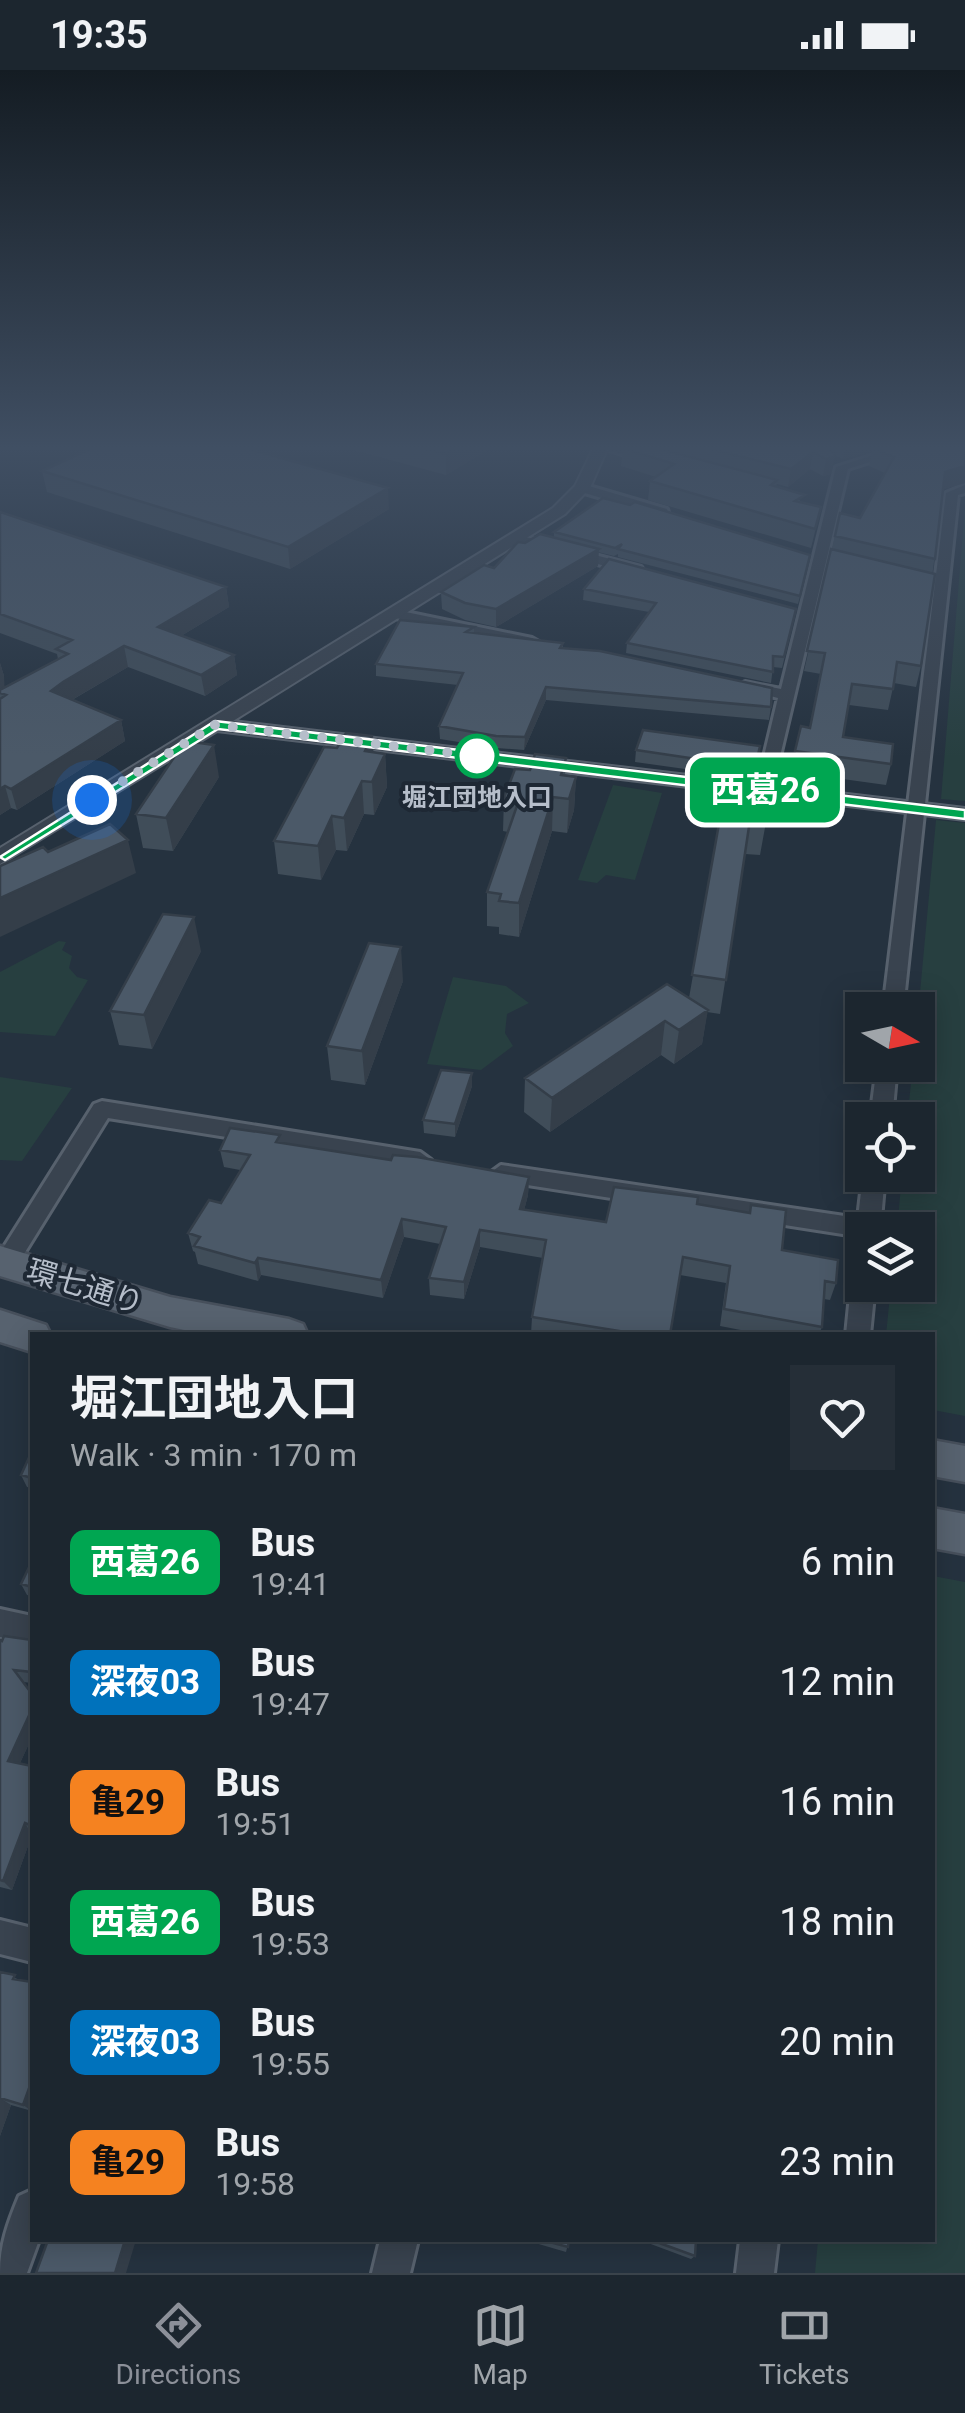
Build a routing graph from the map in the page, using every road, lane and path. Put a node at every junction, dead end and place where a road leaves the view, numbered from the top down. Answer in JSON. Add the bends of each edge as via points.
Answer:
{"nodes":[{"id":1,"x":497,"y":552,"type":"edge"},
{"id":2,"x":567,"y":552,"type":"edge"},
{"id":3,"x":822,"y":552,"type":"edge"},
{"id":4,"x":944,"y":552,"type":"edge"},
{"id":5,"x":802,"y":554,"type":"edge"},
{"id":6,"x":820,"y":559,"type":"junction"},
{"id":7,"x":837,"y":563,"type":"edge"},
{"id":8,"x":651,"y":574,"type":"edge"},
{"id":9,"x":784,"y":609,"type":"edge"},
{"id":10,"x":396,"y":614,"type":"junction"},
{"id":11,"x":804,"y":614,"type":"junction"},
{"id":12,"x":552,"y":646,"type":"edge"},
{"id":13,"x":727,"y":683,"type":"edge"},
{"id":14,"x":786,"y":695,"type":"junction"},
{"id":15,"x":215,"y":725,"type":"junction"},
{"id":16,"x":764,"y":790,"type":"junction"},
{"id":17,"x":915,"y":808,"type":"junction"},
{"id":18,"x":965,"y":814,"type":"edge"},
{"id":19,"x":0,"y":857,"type":"edge"},
{"id":20,"x":895,"y":992,"type":"edge"},
{"id":21,"x":444,"y":1164,"type":"edge"},
{"id":22,"x":483,"y":1170,"type":"edge"},
{"id":23,"x":845,"y":1226,"type":"edge"},
{"id":24,"x":2,"y":1266,"type":"edge"},
{"id":25,"x":861,"y":1302,"type":"edge"},
{"id":26,"x":0,"y":1326,"type":"edge"},
{"id":27,"x":273,"y":1332,"type":"edge"},
{"id":28,"x":858,"y":1332,"type":"edge"},
{"id":29,"x":30,"y":1335,"type":"edge"},
{"id":30,"x":935,"y":1459,"type":"edge"},
{"id":31,"x":965,"y":1464,"type":"edge"},
{"id":32,"x":935,"y":1529,"type":"edge"},
{"id":33,"x":965,"y":1534,"type":"edge"},
{"id":34,"x":0,"y":1623,"type":"edge"},
{"id":35,"x":30,"y":1630,"type":"edge"},
{"id":36,"x":0,"y":1937,"type":"edge"},
{"id":37,"x":30,"y":1944,"type":"edge"},
{"id":38,"x":30,"y":2214,"type":"edge"},
{"id":39,"x":399,"y":2242,"type":"edge"},
{"id":40,"x":759,"y":2242,"type":"edge"},
{"id":41,"x":8,"y":2273,"type":"edge"},
{"id":42,"x":391,"y":2273,"type":"edge"},
{"id":43,"x":755,"y":2273,"type":"edge"}],
"edges":[{"from":1,"to":10,"type":"street"},
{"from":2,"to":8,"type":"street"},
{"from":3,"to":6,"type":"street"},
{"from":4,"to":17,"type":"street"},
{"from":5,"to":6,"type":"street"},
{"from":6,"to":7,"type":"street"},
{"from":6,"to":11,"type":"street"},
{"from":9,"to":11,"type":"street"},
{"from":10,"to":12,"type":"street"},
{"from":10,"to":15,"type":"street"},
{"from":11,"to":14,"type":"street"},
{"from":13,"to":14,"type":"street"},
{"from":14,"to":16,"type":"street"},
{"from":15,"to":16,"type":"street"},
{"from":15,"to":19,"type":"street"},
{"from":16,"to":17,"type":"street"},
{"from":17,"to":18,"type":"street"},
{"from":17,"to":20,"type":"street"},
{"from":21,"to":24,"type":"street","via":[[102,1109]]},
{"from":22,"to":23,"type":"street"},
{"from":24,"to":27,"type":"main road","name":"環七通り","via":[[170,1312]]},
{"from":25,"to":28,"type":"street"},
{"from":26,"to":29,"type":"main road","name":"環七通り"},
{"from":30,"to":31,"type":"main road"},
{"from":32,"to":33,"type":"main road"},
{"from":34,"to":35,"type":"street"},
{"from":36,"to":37,"type":"street"},
{"from":38,"to":41,"type":"street"},
{"from":39,"to":42,"type":"street"},
{"from":40,"to":43,"type":"street"}]}
